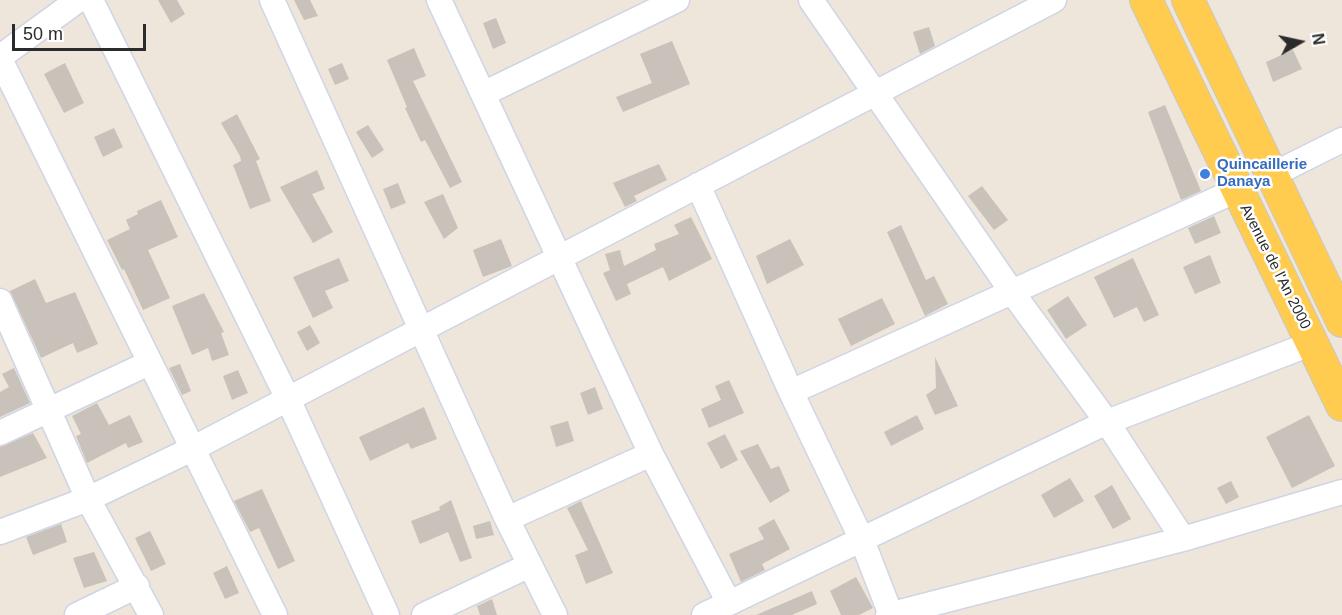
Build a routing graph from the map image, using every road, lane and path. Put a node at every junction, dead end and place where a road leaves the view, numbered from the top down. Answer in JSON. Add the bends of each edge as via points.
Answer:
{"nodes":[{"id":1,"x":78,"y":0,"type":"edge"},
{"id":2,"x":91,"y":0,"type":"edge"},
{"id":3,"x":272,"y":0,"type":"edge"},
{"id":4,"x":439,"y":0,"type":"edge"},
{"id":5,"x":677,"y":0,"type":"edge"},
{"id":6,"x":811,"y":0,"type":"edge"},
{"id":7,"x":1054,"y":0,"type":"edge"},
{"id":8,"x":1146,"y":0,"type":"edge"},
{"id":9,"x":1188,"y":0,"type":"edge"},
{"id":10,"x":0,"y":58,"type":"edge"},
{"id":11,"x":876,"y":93,"type":"junction"},
{"id":12,"x":483,"y":94,"type":"junction"},
{"id":13,"x":1342,"y":140,"type":"edge"},
{"id":14,"x":1274,"y":174,"type":"junction"},
{"id":15,"x":698,"y":185,"type":"junction"},
{"id":16,"x":1237,"y":190,"type":"junction"},
{"id":17,"x":560,"y":257,"type":"junction"},
{"id":18,"x":1012,"y":292,"type":"junction"},
{"id":19,"x":0,"y":301,"type":"edge"},
{"id":20,"x":1342,"y":320,"type":"edge"},
{"id":21,"x":422,"y":329,"type":"junction"},
{"id":22,"x":1313,"y":343,"type":"junction"},
{"id":23,"x":149,"y":363,"type":"junction"},
{"id":24,"x":791,"y":392,"type":"junction"},
{"id":25,"x":288,"y":399,"type":"junction"},
{"id":26,"x":1342,"y":405,"type":"edge"},
{"id":27,"x":49,"y":411,"type":"junction"},
{"id":28,"x":1107,"y":422,"type":"junction"},
{"id":29,"x":0,"y":433,"type":"edge"},
{"id":30,"x":192,"y":449,"type":"junction"},
{"id":31,"x":651,"y":454,"type":"junction"},
{"id":32,"x":1342,"y":492,"type":"edge"},
{"id":33,"x":88,"y":499,"type":"junction"},
{"id":34,"x":507,"y":519,"type":"junction"},
{"id":35,"x":0,"y":532,"type":"edge"},
{"id":36,"x":1183,"y":539,"type":"junction"},
{"id":37,"x":862,"y":540,"type":"junction"},
{"id":38,"x":530,"y":565,"type":"junction"},
{"id":39,"x":137,"y":586,"type":"junction"},
{"id":40,"x":729,"y":603,"type":"junction"},
{"id":41,"x":77,"y":615,"type":"edge"},
{"id":42,"x":151,"y":615,"type":"edge"},
{"id":43,"x":275,"y":615,"type":"edge"},
{"id":44,"x":387,"y":615,"type":"edge"},
{"id":45,"x":424,"y":615,"type":"edge"},
{"id":46,"x":555,"y":615,"type":"edge"},
{"id":47,"x":704,"y":615,"type":"edge"},
{"id":48,"x":890,"y":615,"type":"edge"}],
"edges":[{"from":1,"to":10,"type":"street"},
{"from":2,"to":25,"type":"street"},
{"from":3,"to":21,"type":"street"},
{"from":4,"to":12,"type":"street"},
{"from":5,"to":12,"type":"street"},
{"from":6,"to":11,"type":"street"},
{"from":7,"to":11,"type":"street"},
{"from":8,"to":16,"type":"main road","name":"Avenue de l'An 2000"},
{"from":9,"to":14,"type":"main road"},
{"from":10,"to":23,"type":"street"},
{"from":11,"to":15,"type":"street"},
{"from":11,"to":18,"type":"street"},
{"from":12,"to":17,"type":"street"},
{"from":13,"to":14,"type":"street"},
{"from":14,"to":20,"type":"main road"},
{"from":15,"to":17,"type":"street"},
{"from":15,"to":24,"type":"street"},
{"from":16,"to":18,"type":"street"},
{"from":16,"to":22,"type":"main road","name":"Avenue de l'An 2000"},
{"from":17,"to":21,"type":"street"},
{"from":17,"to":31,"type":"street"},
{"from":18,"to":24,"type":"street"},
{"from":18,"to":28,"type":"street"},
{"from":19,"to":27,"type":"street"},
{"from":21,"to":25,"type":"street"},
{"from":21,"to":34,"type":"street"},
{"from":22,"to":26,"type":"main road","name":"Avenue de l'An 2000"},
{"from":22,"to":28,"type":"street"},
{"from":23,"to":27,"type":"street"},
{"from":23,"to":30,"type":"street"},
{"from":24,"to":37,"type":"street"},
{"from":25,"to":30,"type":"street"},
{"from":25,"to":44,"type":"street"},
{"from":27,"to":29,"type":"street"},
{"from":27,"to":33,"type":"street"},
{"from":28,"to":36,"type":"street"},
{"from":28,"to":37,"type":"street"},
{"from":30,"to":33,"type":"street"},
{"from":30,"to":43,"type":"street"},
{"from":31,"to":34,"type":"street"},
{"from":31,"to":40,"type":"street"},
{"from":32,"to":36,"type":"street"},
{"from":33,"to":35,"type":"street"},
{"from":33,"to":39,"type":"street"},
{"from":34,"to":38,"type":"street"},
{"from":36,"to":48,"type":"street"},
{"from":37,"to":40,"type":"street"},
{"from":37,"to":48,"type":"street"},
{"from":38,"to":45,"type":"street"},
{"from":38,"to":46,"type":"street"},
{"from":39,"to":41,"type":"street"},
{"from":39,"to":42,"type":"street"},
{"from":40,"to":47,"type":"street"}]}
